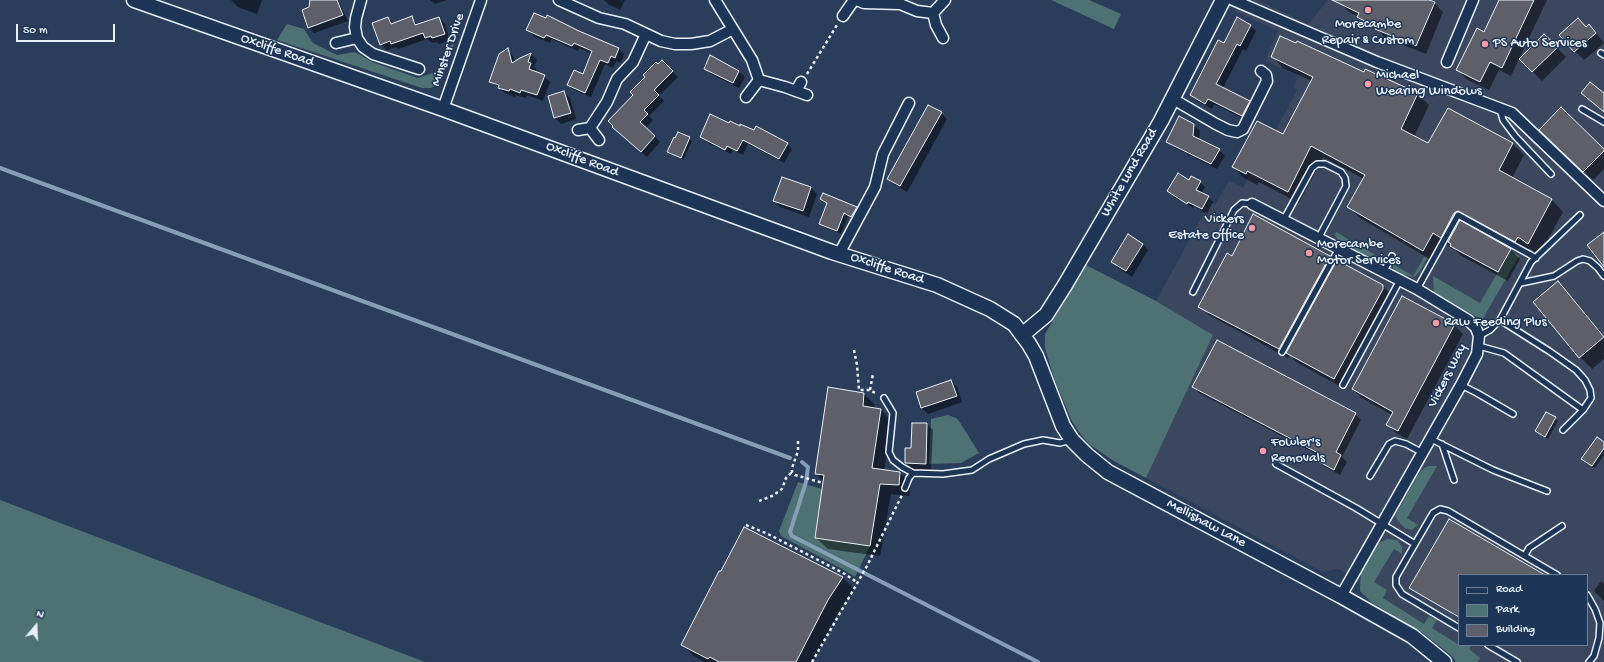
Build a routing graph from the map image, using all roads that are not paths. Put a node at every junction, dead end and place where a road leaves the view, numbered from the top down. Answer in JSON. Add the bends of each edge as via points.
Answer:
{"nodes":[{"id":1,"x":134,"y":0,"type":"edge"},
{"id":2,"x":361,"y":0,"type":"edge"},
{"id":3,"x":481,"y":0,"type":"edge"},
{"id":4,"x":559,"y":0,"type":"edge"},
{"id":5,"x":715,"y":0,"type":"edge"},
{"id":6,"x":855,"y":0,"type":"edge"},
{"id":7,"x":945,"y":0,"type":"edge"},
{"id":8,"x":1223,"y":0,"type":"edge"},
{"id":9,"x":1233,"y":0,"type":"edge"},
{"id":10,"x":1470,"y":1,"type":"edge"},
{"id":11,"x":577,"y":3,"type":"edge"},
{"id":12,"x":933,"y":13,"type":"junction"},
{"id":13,"x":843,"y":16,"type":"road end"},
{"id":14,"x":733,"y":29,"type":"junction"},
{"id":15,"x":646,"y":34,"type":"junction"},
{"id":16,"x":938,"y":36,"type":"dead end"},
{"id":17,"x":357,"y":38,"type":"junction"},
{"id":18,"x":336,"y":43,"type":"dead end"},
{"id":19,"x":1447,"y":62,"type":"dead end"},
{"id":20,"x":419,"y":69,"type":"dead end"},
{"id":21,"x":1261,"y":71,"type":"dead end"},
{"id":22,"x":759,"y":80,"type":"junction"},
{"id":23,"x":807,"y":95,"type":"dead end"},
{"id":24,"x":746,"y":97,"type":"dead end"},
{"id":25,"x":1173,"y":99,"type":"junction"},
{"id":26,"x":909,"y":103,"type":"dead end"},
{"id":27,"x":443,"y":109,"type":"junction"},
{"id":28,"x":1500,"y":109,"type":"junction"},
{"id":29,"x":1582,"y":109,"type":"dead end"},
{"id":30,"x":1604,"y":122,"type":"edge"},
{"id":31,"x":590,"y":128,"type":"junction"},
{"id":32,"x":578,"y":130,"type":"dead end"},
{"id":33,"x":599,"y":140,"type":"dead end"},
{"id":34,"x":1551,"y":174,"type":"dead end"},
{"id":35,"x":1604,"y":202,"type":"edge"},
{"id":36,"x":1252,"y":204,"type":"joint"},
{"id":37,"x":1580,"y":215,"type":"dead end"},
{"id":38,"x":1283,"y":221,"type":"junction"},
{"id":39,"x":1318,"y":239,"type":"junction"},
{"id":40,"x":1338,"y":250,"type":"junction"},
{"id":41,"x":839,"y":254,"type":"junction"},
{"id":42,"x":1392,"y":256,"type":"dead end"},
{"id":43,"x":1536,"y":258,"type":"junction"},
{"id":44,"x":1383,"y":273,"type":"junction"},
{"id":45,"x":1604,"y":276,"type":"edge"},
{"id":46,"x":1400,"y":280,"type":"junction"},
{"id":47,"x":1521,"y":283,"type":"junction"},
{"id":48,"x":1417,"y":290,"type":"junction"},
{"id":49,"x":1193,"y":292,"type":"dead end"},
{"id":50,"x":1500,"y":320,"type":"junction"},
{"id":51,"x":1022,"y":334,"type":"junction"},
{"id":52,"x":1479,"y":341,"type":"junction"},
{"id":53,"x":1282,"y":352,"type":"dead end"},
{"id":54,"x":1343,"y":385,"type":"dead end"},
{"id":55,"x":1460,"y":385,"type":"junction"},
{"id":56,"x":884,"y":398,"type":"road end"},
{"id":57,"x":1583,"y":410,"type":"junction"},
{"id":58,"x":1513,"y":414,"type":"dead end"},
{"id":59,"x":1563,"y":430,"type":"dead end"},
{"id":60,"x":1431,"y":438,"type":"junction"},
{"id":61,"x":1072,"y":440,"type":"junction"},
{"id":62,"x":1442,"y":444,"type":"junction"},
{"id":63,"x":1422,"y":453,"type":"junction"},
{"id":64,"x":1276,"y":464,"type":"dead end"},
{"id":65,"x":913,"y":472,"type":"junction"},
{"id":66,"x":1370,"y":476,"type":"dead end"},
{"id":67,"x":1454,"y":480,"type":"dead end"},
{"id":68,"x":905,"y":488,"type":"road end"},
{"id":69,"x":1547,"y":491,"type":"dead end"},
{"id":70,"x":1382,"y":524,"type":"junction"},
{"id":71,"x":1562,"y":526,"type":"dead end"},
{"id":72,"x":1415,"y":544,"type":"junction"},
{"id":73,"x":1526,"y":555,"type":"junction"},
{"id":74,"x":1555,"y":574,"type":"edge"},
{"id":75,"x":1340,"y":596,"type":"junction"},
{"id":76,"x":1588,"y":597,"type":"edge"},
{"id":77,"x":1458,"y":627,"type":"edge"},
{"id":78,"x":1490,"y":646,"type":"edge"},
{"id":79,"x":1444,"y":662,"type":"edge"},
{"id":80,"x":1517,"y":662,"type":"edge"},
{"id":81,"x":1589,"y":662,"type":"edge"}],
"edges":[{"from":1,"to":27,"type":"main road","name":"Oxcliffe Road"},
{"from":2,"to":17,"type":"street","via":[[356,18]]},
{"from":3,"to":27,"type":"street","name":"Minster Drive"},
{"from":4,"to":11,"type":"street"},
{"from":5,"to":14,"type":"street"},
{"from":6,"to":12,"type":"street","via":[[864,3],[900,4],[917,11]]},
{"from":6,"to":13,"type":"street"},
{"from":7,"to":12,"type":"street"},
{"from":8,"to":25,"type":"main road","name":"White Lund Road"},
{"from":9,"to":28,"type":"street","via":[[1377,62]]},
{"from":10,"to":19,"type":"street"},
{"from":11,"to":15,"type":"street","via":[[599,18],[625,24]]},
{"from":12,"to":16,"type":"street"},
{"from":14,"to":15,"type":"street","via":[[710,41],[691,44],[661,41]]},
{"from":14,"to":22,"type":"street","via":[[752,60]]},
{"from":15,"to":31,"type":"street","via":[[633,62],[617,79],[607,102]]},
{"from":17,"to":18,"type":"street"},
{"from":17,"to":20,"type":"street","via":[[363,47],[373,54],[409,61]]},
{"from":21,"to":25,"type":"street","via":[[1266,75],[1267,81],[1243,129],[1237,132],[1222,127]]},
{"from":22,"to":23,"type":"street","via":[[798,87]]},
{"from":22,"to":24,"type":"street"},
{"from":25,"to":51,"type":"main road","name":"White Lund Road","via":[[1046,315]]},
{"from":26,"to":41,"type":"street","via":[[883,154],[875,187]]},
{"from":27,"to":41,"type":"main road","name":"Oxcliffe Road"},
{"from":28,"to":34,"type":"lane","via":[[1503,120],[1515,136]]},
{"from":28,"to":35,"type":"street","via":[[1512,113]]},
{"from":29,"to":30,"type":"lane"},
{"from":31,"to":32,"type":"street"},
{"from":31,"to":33,"type":"street"},
{"from":36,"to":38,"type":"street","name":"Vickers Way"},
{"from":36,"to":49,"type":"lane","via":[[1242,203],[1234,210]]},
{"from":37,"to":43,"type":"lane"},
{"from":38,"to":39,"type":"street","name":"Vickers Way"},
{"from":38,"to":39,"type":"lane","via":[[1312,168],[1318,164],[1325,164],[1341,172],[1346,186]]},
{"from":39,"to":40,"type":"street","name":"Vickers Way"},
{"from":40,"to":44,"type":"street","name":"Vickers Way"},
{"from":40,"to":53,"type":"lane"},
{"from":41,"to":51,"type":"main road","name":"Oxcliffe Road","via":[[937,285],[997,313],[1014,324]]},
{"from":42,"to":44,"type":"lane"},
{"from":43,"to":47,"type":"lane","via":[[1531,262]]},
{"from":43,"to":48,"type":"lane","via":[[1458,215]]},
{"from":44,"to":46,"type":"street","name":"Vickers Way"},
{"from":45,"to":47,"type":"lane","via":[[1590,261],[1583,259],[1554,276]]},
{"from":46,"to":48,"type":"street","name":"Vickers Way"},
{"from":46,"to":54,"type":"lane"},
{"from":47,"to":50,"type":"lane"},
{"from":48,"to":52,"type":"street","name":"Vickers Way","via":[[1468,320],[1476,328]]},
{"from":50,"to":52,"type":"lane"},
{"from":50,"to":57,"type":"lane","via":[[1576,370],[1590,390],[1591,398]]},
{"from":51,"to":61,"type":"main road","name":"Mellishaw Lane","via":[[1036,356],[1056,410]]},
{"from":52,"to":55,"type":"street","name":"Vickers Way","via":[[1477,354]]},
{"from":52,"to":57,"type":"lane","via":[[1504,353]]},
{"from":55,"to":58,"type":"lane"},
{"from":55,"to":60,"type":"street","name":"Vickers Way"},
{"from":56,"to":65,"type":"lane","via":[[893,413],[891,456],[902,467]]},
{"from":57,"to":59,"type":"lane"},
{"from":60,"to":62,"type":"lane"},
{"from":60,"to":63,"type":"street","name":"Vickers Way"},
{"from":61,"to":65,"type":"lane","via":[[1043,440],[1024,444],[989,459],[972,470],[943,474]]},
{"from":61,"to":75,"type":"main road","name":"Mellishaw Lane","via":[[1108,472]]},
{"from":62,"to":67,"type":"lane"},
{"from":62,"to":69,"type":"lane","via":[[1493,470]]},
{"from":63,"to":66,"type":"lane","via":[[1395,441],[1389,444]]},
{"from":63,"to":70,"type":"street","name":"Vickers Way"},
{"from":64,"to":70,"type":"lane"},
{"from":65,"to":68,"type":"lane"},
{"from":70,"to":72,"type":"lane"},
{"from":70,"to":75,"type":"street","name":"Vickers Way"},
{"from":71,"to":73,"type":"lane","via":[[1529,548]]},
{"from":72,"to":73,"type":"lane","via":[[1433,513],[1440,509],[1448,511]]},
{"from":72,"to":77,"type":"lane","via":[[1396,577],[1396,585],[1402,594]]},
{"from":73,"to":74,"type":"lane"},
{"from":75,"to":79,"type":"main road","name":"Mellishaw Lane","via":[[1412,636]]},
{"from":76,"to":81,"type":"lane","via":[[1600,623],[1600,638],[1594,656]]},
{"from":78,"to":80,"type":"lane"}]}
